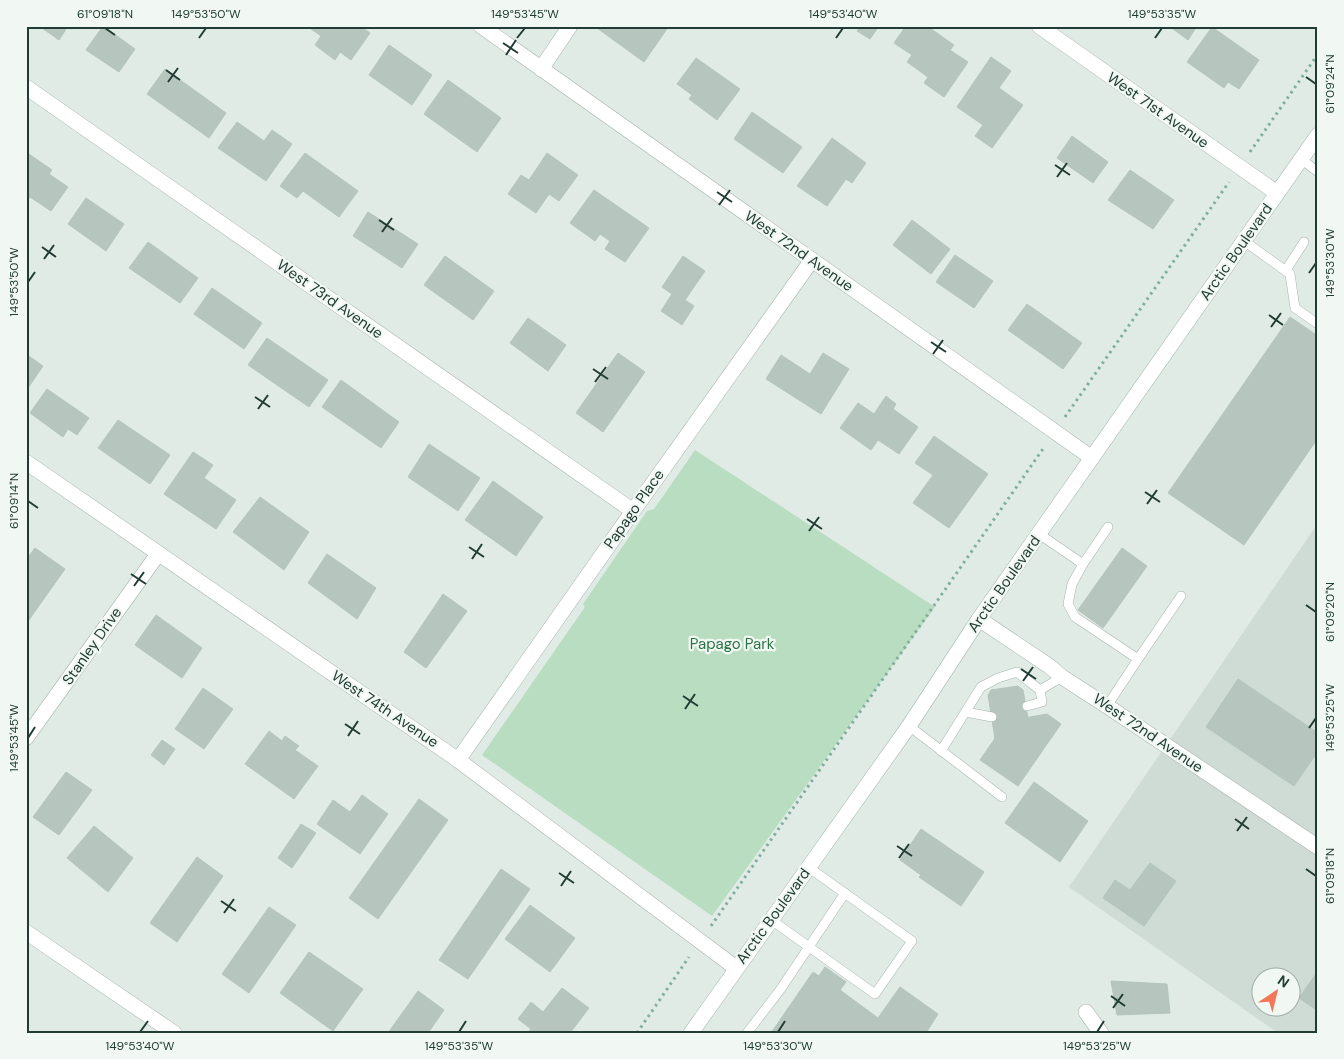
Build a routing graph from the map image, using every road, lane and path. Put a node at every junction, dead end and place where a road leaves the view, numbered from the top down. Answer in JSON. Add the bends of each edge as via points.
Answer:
{"nodes":[{"id":1,"x":481,"y":26,"type":"edge"},
{"id":2,"x":570,"y":26,"type":"edge"},
{"id":3,"x":1039,"y":26,"type":"edge"},
{"id":4,"x":1318,"y":54,"type":"edge"},
{"id":5,"x":541,"y":68,"type":"junction"},
{"id":6,"x":26,"y":87,"type":"edge"},
{"id":7,"x":1318,"y":135,"type":"edge"},
{"id":8,"x":1301,"y":159,"type":"junction"},
{"id":9,"x":1240,"y":166,"type":"junction"},
{"id":10,"x":1318,"y":172,"type":"edge"},
{"id":11,"x":1277,"y":193,"type":"junction"},
{"id":12,"x":1244,"y":241,"type":"junction"},
{"id":13,"x":1304,"y":242,"type":"dead end"},
{"id":14,"x":812,"y":260,"type":"junction"},
{"id":15,"x":1286,"y":270,"type":"junction"},
{"id":16,"x":1318,"y":324,"type":"edge"},
{"id":17,"x":1055,"y":432,"type":"junction"},
{"id":18,"x":1092,"y":458,"type":"junction"},
{"id":19,"x":26,"y":462,"type":"edge"},
{"id":20,"x":633,"y":511,"type":"junction"},
{"id":21,"x":1108,"y":527,"type":"dead end"},
{"id":22,"x":1039,"y":534,"type":"junction"},
{"id":23,"x":158,"y":554,"type":"junction"},
{"id":24,"x":1082,"y":564,"type":"junction"},
{"id":25,"x":1181,"y":596,"type":"dead end"},
{"id":26,"x":979,"y":619,"type":"junction"},
{"id":27,"x":1138,"y":659,"type":"junction"},
{"id":28,"x":1062,"y":677,"type":"junction"},
{"id":29,"x":1040,"y":690,"type":"junction"},
{"id":30,"x":1027,"y":706,"type":"dead end"},
{"id":31,"x":1107,"y":706,"type":"junction"},
{"id":32,"x":966,"y":712,"type":"junction"},
{"id":33,"x":992,"y":717,"type":"dead end"},
{"id":34,"x":909,"y":726,"type":"junction"},
{"id":35,"x":26,"y":738,"type":"edge"},
{"id":36,"x":941,"y":751,"type":"junction"},
{"id":37,"x":458,"y":760,"type":"junction"},
{"id":38,"x":1002,"y":797,"type":"dead end"},
{"id":39,"x":1318,"y":847,"type":"edge"},
{"id":40,"x":808,"y":867,"type":"junction"},
{"id":41,"x":845,"y":893,"type":"junction"},
{"id":42,"x":770,"y":920,"type":"junction"},
{"id":43,"x":26,"y":932,"type":"edge"},
{"id":44,"x":700,"y":941,"type":"junction"},
{"id":45,"x":808,"y":947,"type":"junction"},
{"id":46,"x":736,"y":968,"type":"junction"},
{"id":47,"x":1086,"y":1012,"type":"dead end"},
{"id":48,"x":174,"y":1033,"type":"edge"},
{"id":49,"x":637,"y":1033,"type":"edge"},
{"id":50,"x":690,"y":1033,"type":"edge"},
{"id":51,"x":748,"y":1033,"type":"edge"},
{"id":52,"x":1101,"y":1033,"type":"edge"}],
"edges":[{"from":1,"to":5,"type":"street","name":"West 72nd Avenue"},
{"from":2,"to":5,"type":"street"},
{"from":3,"to":9,"type":"street","name":"West 71st Avenue"},
{"from":4,"to":9,"type":"path"},
{"from":5,"to":14,"type":"street","name":"West 72nd Avenue"},
{"from":6,"to":20,"type":"street","name":"West 73rd Avenue"},
{"from":7,"to":8,"type":"street","name":"Arctic Boulevard"},
{"from":8,"to":10,"type":"lane"},
{"from":8,"to":11,"type":"street","name":"Arctic Boulevard"},
{"from":9,"to":11,"type":"street","name":"West 71st Avenue"},
{"from":9,"to":17,"type":"path"},
{"from":11,"to":12,"type":"street","name":"Arctic Boulevard"},
{"from":12,"to":15,"type":"lane"},
{"from":12,"to":18,"type":"street","name":"Arctic Boulevard"},
{"from":13,"to":15,"type":"lane"},
{"from":14,"to":17,"type":"street","name":"West 72nd Avenue"},
{"from":14,"to":20,"type":"street","name":"Papago Place"},
{"from":15,"to":16,"type":"lane","via":[[1290,274],[1295,308]]},
{"from":17,"to":18,"type":"street","name":"West 72nd Avenue"},
{"from":17,"to":44,"type":"path"},
{"from":18,"to":22,"type":"street","name":"Arctic Boulevard"},
{"from":19,"to":23,"type":"street","name":"West 74th Avenue"},
{"from":20,"to":37,"type":"street","name":"Papago Place"},
{"from":21,"to":24,"type":"lane"},
{"from":22,"to":24,"type":"lane"},
{"from":22,"to":26,"type":"street","name":"Arctic Boulevard"},
{"from":23,"to":35,"type":"street","name":"Stanley Drive"},
{"from":23,"to":37,"type":"street","name":"West 74th Avenue"},
{"from":24,"to":27,"type":"lane","via":[[1072,584],[1068,604],[1075,617]]},
{"from":25,"to":27,"type":"lane"},
{"from":26,"to":28,"type":"street","name":"West 72nd Avenue"},
{"from":26,"to":34,"type":"street","name":"Arctic Boulevard"},
{"from":27,"to":31,"type":"lane"},
{"from":28,"to":29,"type":"lane"},
{"from":28,"to":31,"type":"street","name":"West 72nd Avenue"},
{"from":29,"to":30,"type":"lane","via":[[1042,702]]},
{"from":29,"to":32,"type":"lane","via":[[1017,672],[981,687]]},
{"from":31,"to":39,"type":"street","name":"West 72nd Avenue"},
{"from":32,"to":33,"type":"lane"},
{"from":32,"to":36,"type":"lane"},
{"from":34,"to":36,"type":"lane"},
{"from":34,"to":40,"type":"street","name":"Arctic Boulevard"},
{"from":36,"to":38,"type":"lane"},
{"from":37,"to":44,"type":"street","name":"West 74th Avenue"},
{"from":40,"to":41,"type":"lane"},
{"from":40,"to":42,"type":"street","name":"Arctic Boulevard"},
{"from":41,"to":45,"type":"lane"},
{"from":41,"to":45,"type":"lane","via":[[912,941],[875,994]]},
{"from":42,"to":45,"type":"lane"},
{"from":42,"to":46,"type":"street","name":"Arctic Boulevard"},
{"from":43,"to":48,"type":"street"},
{"from":44,"to":46,"type":"street","name":"West 74th Avenue"},
{"from":44,"to":49,"type":"path"},
{"from":45,"to":51,"type":"lane"},
{"from":46,"to":50,"type":"street","name":"Arctic Boulevard"},
{"from":47,"to":52,"type":"street"}]}
